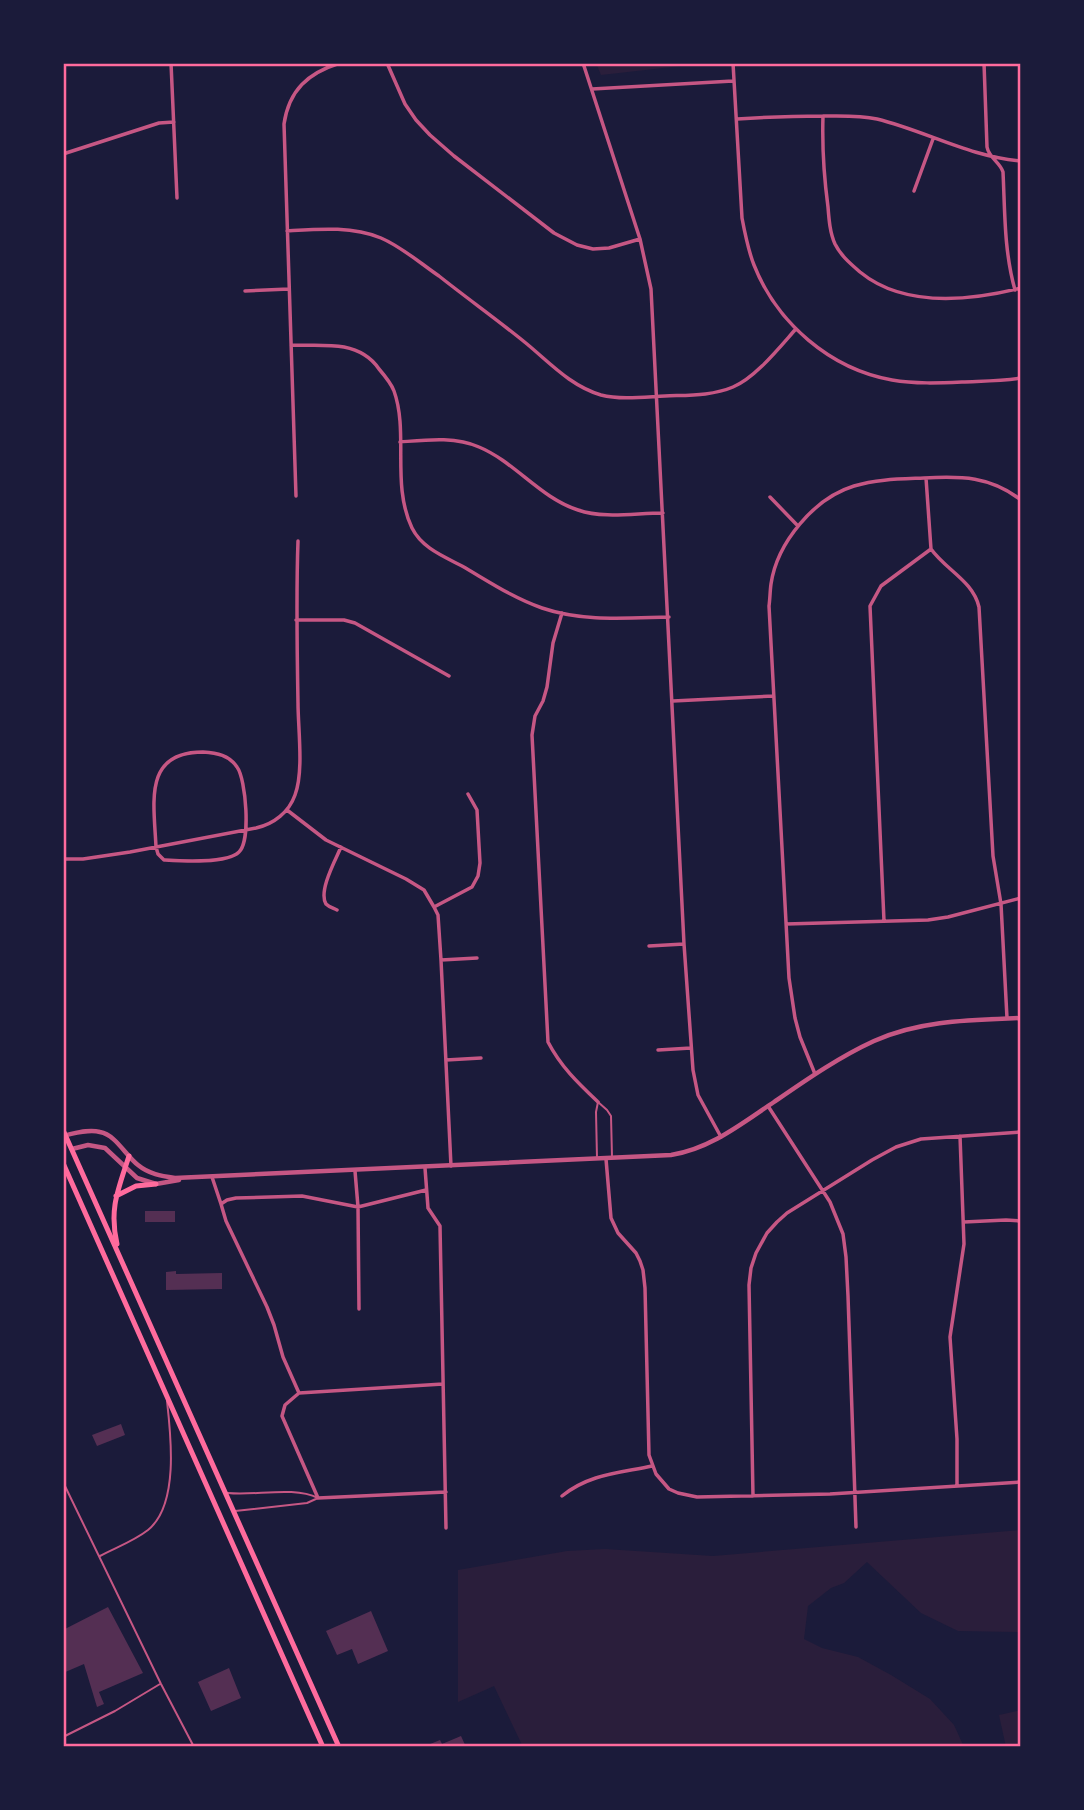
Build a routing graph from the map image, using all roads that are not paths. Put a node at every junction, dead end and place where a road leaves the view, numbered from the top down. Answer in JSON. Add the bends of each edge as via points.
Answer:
{"nodes":[{"id":1,"x":171,"y":63,"type":"edge"},
{"id":2,"x":340,"y":63,"type":"edge"},
{"id":3,"x":387,"y":63,"type":"edge"},
{"id":4,"x":583,"y":63,"type":"edge"},
{"id":5,"x":733,"y":63,"type":"edge"},
{"id":6,"x":984,"y":63,"type":"edge"},
{"id":7,"x":734,"y":80,"type":"junction"},
{"id":8,"x":592,"y":89,"type":"junction"},
{"id":9,"x":822,"y":116,"type":"junction"},
{"id":10,"x":737,"y":119,"type":"junction"},
{"id":11,"x":174,"y":122,"type":"junction"},
{"id":12,"x":933,"y":139,"type":"junction"},
{"id":13,"x":63,"y":154,"type":"edge"},
{"id":14,"x":992,"y":158,"type":"junction"},
{"id":15,"x":1021,"y":161,"type":"edge"},
{"id":16,"x":914,"y":191,"type":"dead end"},
{"id":17,"x":177,"y":198,"type":"dead end"},
{"id":18,"x":287,"y":232,"type":"junction"},
{"id":19,"x":640,"y":239,"type":"junction"},
{"id":20,"x":1021,"y":288,"type":"edge"},
{"id":21,"x":289,"y":289,"type":"junction"},
{"id":22,"x":1015,"y":290,"type":"junction"},
{"id":23,"x":245,"y":291,"type":"dead end"},
{"id":24,"x":795,"y":330,"type":"junction"},
{"id":25,"x":291,"y":345,"type":"junction"},
{"id":26,"x":1021,"y":378,"type":"edge"},
{"id":27,"x":657,"y":397,"type":"junction"},
{"id":28,"x":400,"y":442,"type":"junction"},
{"id":29,"x":926,"y":478,"type":"junction"},
{"id":30,"x":296,"y":496,"type":"dead end"},
{"id":31,"x":770,"y":498,"type":"dead end"},
{"id":32,"x":1021,"y":500,"type":"edge"},
{"id":33,"x":663,"y":513,"type":"junction"},
{"id":34,"x":798,"y":526,"type":"junction"},
{"id":35,"x":298,"y":541,"type":"dead end"},
{"id":36,"x":931,"y":550,"type":"junction"},
{"id":37,"x":562,"y":613,"type":"junction"},
{"id":38,"x":669,"y":617,"type":"junction"},
{"id":39,"x":296,"y":620,"type":"junction"},
{"id":40,"x":449,"y":677,"type":"dead end"},
{"id":41,"x":774,"y":696,"type":"junction"},
{"id":42,"x":673,"y":701,"type":"junction"},
{"id":43,"x":468,"y":794,"type":"dead end"},
{"id":44,"x":287,"y":810,"type":"junction"},
{"id":45,"x":246,"y":829,"type":"junction"},
{"id":46,"x":156,"y":847,"type":"junction"},
{"id":47,"x":341,"y":847,"type":"junction"},
{"id":48,"x":63,"y":859,"type":"edge"},
{"id":49,"x":1021,"y":898,"type":"edge"},
{"id":50,"x":1001,"y":904,"type":"junction"},
{"id":51,"x":434,"y":906,"type":"junction"},
{"id":52,"x":337,"y":910,"type":"dead end"},
{"id":53,"x":884,"y":921,"type":"junction"},
{"id":54,"x":786,"y":925,"type":"junction"},
{"id":55,"x":684,"y":944,"type":"junction"},
{"id":56,"x":649,"y":946,"type":"dead end"},
{"id":57,"x":477,"y":958,"type":"dead end"},
{"id":58,"x":441,"y":960,"type":"junction"},
{"id":59,"x":1007,"y":1018,"type":"junction"},
{"id":60,"x":1021,"y":1018,"type":"edge"},
{"id":61,"x":691,"y":1048,"type":"junction"},
{"id":62,"x":658,"y":1050,"type":"dead end"},
{"id":63,"x":481,"y":1058,"type":"dead end"},
{"id":64,"x":446,"y":1060,"type":"junction"},
{"id":65,"x":815,"y":1075,"type":"junction"},
{"id":66,"x":598,"y":1102,"type":"junction"},
{"id":67,"x":768,"y":1106,"type":"junction"},
{"id":68,"x":64,"y":1132,"type":"edge"},
{"id":69,"x":1021,"y":1132,"type":"edge"},
{"id":70,"x":960,"y":1136,"type":"junction"},
{"id":71,"x":721,"y":1137,"type":"junction"},
{"id":72,"x":72,"y":1149,"type":"junction"},
{"id":73,"x":128,"y":1156,"type":"junction"},
{"id":74,"x":609,"y":1159,"type":"junction"},
{"id":75,"x":597,"y":1160,"type":"junction"},
{"id":76,"x":63,"y":1163,"type":"edge"},
{"id":77,"x":125,"y":1166,"type":"junction"},
{"id":78,"x":451,"y":1166,"type":"junction"},
{"id":79,"x":425,"y":1168,"type":"junction"},
{"id":80,"x":355,"y":1171,"type":"junction"},
{"id":81,"x":212,"y":1177,"type":"junction"},
{"id":82,"x":188,"y":1178,"type":"junction"},
{"id":83,"x":156,"y":1184,"type":"junction"},
{"id":84,"x":426,"y":1189,"type":"junction"},
{"id":85,"x":823,"y":1191,"type":"junction"},
{"id":86,"x":116,"y":1196,"type":"junction"},
{"id":87,"x":221,"y":1204,"type":"junction"},
{"id":88,"x":358,"y":1207,"type":"junction"},
{"id":89,"x":964,"y":1222,"type":"junction"},
{"id":90,"x":1021,"y":1222,"type":"edge"},
{"id":91,"x":119,"y":1254,"type":"junction"},
{"id":92,"x":359,"y":1309,"type":"dead end"},
{"id":93,"x":443,"y":1384,"type":"junction"},
{"id":94,"x":166,"y":1393,"type":"junction"},
{"id":95,"x":299,"y":1393,"type":"junction"},
{"id":96,"x":652,"y":1466,"type":"junction"},
{"id":97,"x":63,"y":1482,"type":"edge"},
{"id":98,"x":1021,"y":1482,"type":"edge"},
{"id":99,"x":957,"y":1486,"type":"junction"},
{"id":100,"x":446,"y":1492,"type":"junction"},
{"id":101,"x":855,"y":1492,"type":"junction"},
{"id":102,"x":225,"y":1493,"type":"junction"},
{"id":103,"x":562,"y":1496,"type":"dead end"},
{"id":104,"x":753,"y":1496,"type":"junction"},
{"id":105,"x":318,"y":1498,"type":"junction"},
{"id":106,"x":234,"y":1511,"type":"junction"},
{"id":107,"x":856,"y":1527,"type":"dead end"},
{"id":108,"x":446,"y":1528,"type":"dead end"},
{"id":109,"x":100,"y":1556,"type":"junction"},
{"id":110,"x":161,"y":1684,"type":"junction"},
{"id":111,"x":63,"y":1737,"type":"edge"},
{"id":112,"x":194,"y":1747,"type":"edge"},
{"id":113,"x":323,"y":1747,"type":"edge"},
{"id":114,"x":339,"y":1747,"type":"edge"}],
"edges":[{"from":1,"to":11,"type":"street"},
{"from":2,"to":18,"type":"street","via":[[310,78],[290,101],[283,133]]},
{"from":3,"to":19,"type":"street","via":[[405,104],[430,135],[554,233],[593,249]]},
{"from":4,"to":8,"type":"street"},
{"from":5,"to":7,"type":"street"},
{"from":6,"to":14,"type":"street","via":[[987,147]]},
{"from":7,"to":8,"type":"street"},
{"from":7,"to":10,"type":"street"},
{"from":8,"to":19,"type":"street"},
{"from":9,"to":10,"type":"street"},
{"from":9,"to":12,"type":"street","via":[[878,120]]},
{"from":9,"to":22,"type":"street","via":[[832,235],[848,262],[874,282],[914,297]]},
{"from":10,"to":24,"type":"street","via":[[746,240],[762,283]]},
{"from":11,"to":13,"type":"street"},
{"from":11,"to":17,"type":"street"},
{"from":12,"to":14,"type":"street"},
{"from":12,"to":16,"type":"street"},
{"from":14,"to":15,"type":"street"},
{"from":14,"to":22,"type":"street","via":[[1003,172],[1007,250]]},
{"from":18,"to":21,"type":"street"},
{"from":18,"to":27,"type":"street","via":[[347,230],[390,242],[581,387],[612,397]]},
{"from":19,"to":27,"type":"street","via":[[653,302]]},
{"from":20,"to":22,"type":"street"},
{"from":21,"to":23,"type":"street"},
{"from":21,"to":25,"type":"street"},
{"from":24,"to":26,"type":"street","via":[[838,361],[891,380],[949,383]]},
{"from":24,"to":27,"type":"street","via":[[736,386]]},
{"from":25,"to":28,"type":"street","via":[[344,347],[369,357],[391,384]]},
{"from":25,"to":30,"type":"street"},
{"from":27,"to":33,"type":"street"},
{"from":28,"to":33,"type":"street","via":[[447,440],[480,447],[553,498],[586,513]]},
{"from":28,"to":37,"type":"street","via":[[405,507],[425,544],[508,593]]},
{"from":29,"to":32,"type":"street","via":[[978,479]]},
{"from":29,"to":34,"type":"street","via":[[879,480],[851,487],[826,499]]},
{"from":29,"to":36,"type":"street"},
{"from":31,"to":34,"type":"street"},
{"from":33,"to":38,"type":"street"},
{"from":34,"to":41,"type":"street","via":[[783,548],[770,585]]},
{"from":35,"to":39,"type":"street"},
{"from":36,"to":50,"type":"street","via":[[967,584],[979,607],[993,856]]},
{"from":36,"to":53,"type":"street","via":[[881,586],[870,606]]},
{"from":37,"to":38,"type":"street","via":[[602,618]]},
{"from":37,"to":66,"type":"street","via":[[532,735],[548,1042],[570,1076]]},
{"from":38,"to":42,"type":"street"},
{"from":39,"to":40,"type":"street","via":[[355,623]]},
{"from":39,"to":44,"type":"street","via":[[299,768],[296,794]]},
{"from":41,"to":42,"type":"street"},
{"from":41,"to":54,"type":"street"},
{"from":42,"to":55,"type":"street"},
{"from":43,"to":51,"type":"street","via":[[477,810],[478,876],[472,887]]},
{"from":44,"to":45,"type":"street","via":[[271,823]]},
{"from":44,"to":47,"type":"street"},
{"from":45,"to":46,"type":"street"},
{"from":45,"to":46,"type":"street","via":[[243,848],[229,858],[164,860]]},
{"from":45,"to":46,"type":"street","via":[[244,783],[236,764],[218,753],[188,753],[173,757],[159,774]]},
{"from":46,"to":48,"type":"street"},
{"from":47,"to":51,"type":"street","via":[[424,890]]},
{"from":47,"to":52,"type":"street","via":[[325,890],[325,902]]},
{"from":49,"to":50,"type":"street"},
{"from":50,"to":53,"type":"street","via":[[938,919]]},
{"from":50,"to":59,"type":"street"},
{"from":51,"to":58,"type":"street"},
{"from":53,"to":54,"type":"street"},
{"from":54,"to":65,"type":"street","via":[[795,1018]]},
{"from":55,"to":56,"type":"street"},
{"from":55,"to":61,"type":"street"},
{"from":57,"to":58,"type":"street"},
{"from":58,"to":64,"type":"street"},
{"from":59,"to":60,"type":"street"},
{"from":59,"to":65,"type":"street","via":[[901,1031],[860,1048]]},
{"from":61,"to":62,"type":"street"},
{"from":61,"to":71,"type":"street","via":[[698,1095]]},
{"from":63,"to":64,"type":"street"},
{"from":64,"to":78,"type":"street"},
{"from":65,"to":67,"type":"street"},
{"from":66,"to":74,"type":"lane","via":[[611,1116]]},
{"from":66,"to":75,"type":"lane"},
{"from":67,"to":71,"type":"street"},
{"from":67,"to":85,"type":"street"},
{"from":68,"to":72,"type":"highway"},
{"from":68,"to":73,"type":"street","via":[[101,1132]]},
{"from":69,"to":70,"type":"street"},
{"from":70,"to":85,"type":"street","via":[[921,1139],[895,1147]]},
{"from":70,"to":89,"type":"street"},
{"from":71,"to":74,"type":"street","via":[[685,1153]]},
{"from":72,"to":77,"type":"street","via":[[88,1145],[105,1148]]},
{"from":72,"to":91,"type":"highway"},
{"from":73,"to":77,"type":"highway"},
{"from":73,"to":82,"type":"street","via":[[151,1173]]},
{"from":74,"to":75,"type":"street"},
{"from":74,"to":96,"type":"street","via":[[611,1218],[636,1253],[645,1279]]},
{"from":75,"to":78,"type":"street"},
{"from":76,"to":94,"type":"highway"},
{"from":77,"to":83,"type":"street","via":[[137,1178]]},
{"from":77,"to":86,"type":"highway"},
{"from":78,"to":79,"type":"street"},
{"from":79,"to":80,"type":"street"},
{"from":79,"to":84,"type":"street"},
{"from":80,"to":81,"type":"street"},
{"from":80,"to":88,"type":"street"},
{"from":81,"to":82,"type":"street"},
{"from":81,"to":87,"type":"street"},
{"from":82,"to":83,"type":"street"},
{"from":83,"to":86,"type":"highway","via":[[136,1185]]},
{"from":84,"to":88,"type":"street"},
{"from":84,"to":93,"type":"street","via":[[428,1208],[440,1226]]},
{"from":85,"to":101,"type":"street","via":[[840,1223],[845,1245]]},
{"from":85,"to":104,"type":"street","via":[[777,1222],[753,1260],[749,1293]]},
{"from":86,"to":91,"type":"highway","via":[[113,1215]]},
{"from":87,"to":88,"type":"street","via":[[236,1198],[302,1196]]},
{"from":87,"to":95,"type":"street"},
{"from":88,"to":92,"type":"street"},
{"from":89,"to":90,"type":"street"},
{"from":89,"to":99,"type":"street","via":[[950,1337]]},
{"from":91,"to":102,"type":"highway"},
{"from":93,"to":95,"type":"street"},
{"from":93,"to":100,"type":"street"},
{"from":94,"to":109,"type":"lane","via":[[171,1458],[163,1510],[146,1532]]},
{"from":94,"to":113,"type":"highway"},
{"from":95,"to":105,"type":"street","via":[[285,1405],[282,1416]]},
{"from":96,"to":103,"type":"street","via":[[590,1479]]},
{"from":96,"to":104,"type":"street","via":[[662,1482],[678,1493],[706,1498]]},
{"from":97,"to":109,"type":"lane"},
{"from":98,"to":99,"type":"street"},
{"from":99,"to":101,"type":"street"},
{"from":100,"to":105,"type":"street"},
{"from":100,"to":108,"type":"street"},
{"from":101,"to":104,"type":"street"},
{"from":101,"to":107,"type":"street"},
{"from":102,"to":105,"type":"lane","via":[[307,1493]]},
{"from":102,"to":106,"type":"highway"},
{"from":105,"to":106,"type":"lane"},
{"from":106,"to":114,"type":"highway"},
{"from":109,"to":110,"type":"lane"},
{"from":110,"to":111,"type":"lane"},
{"from":110,"to":112,"type":"lane"}]}
